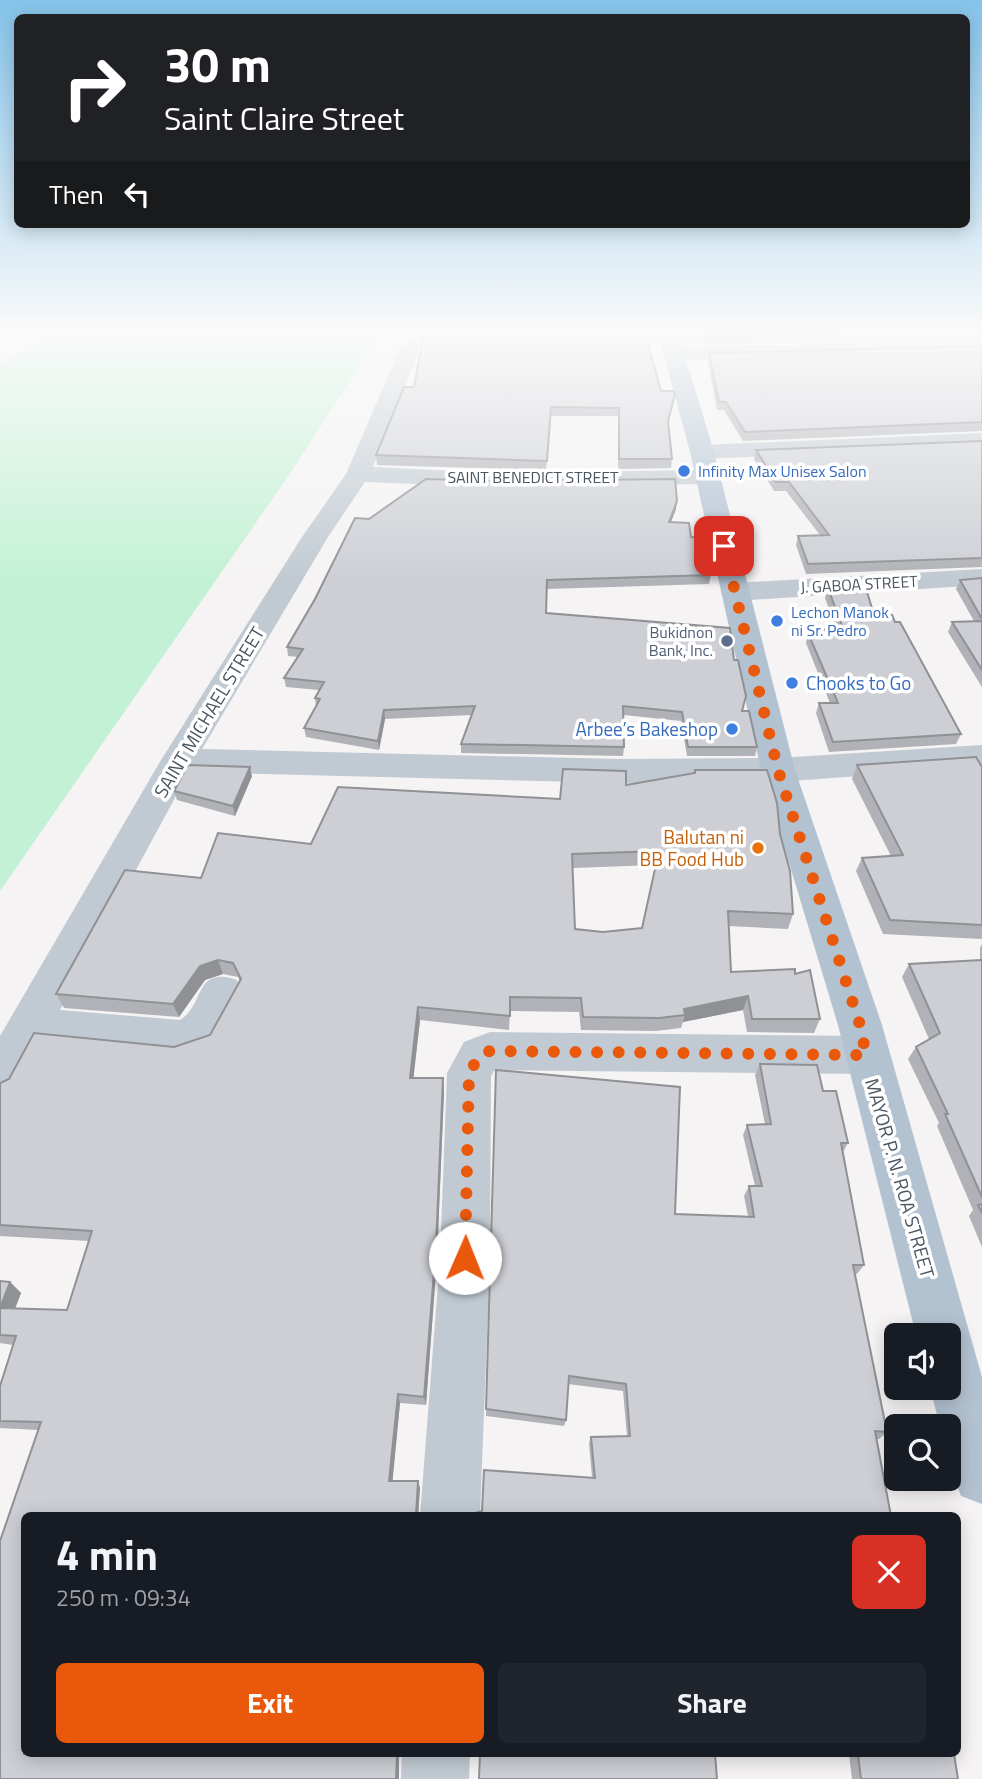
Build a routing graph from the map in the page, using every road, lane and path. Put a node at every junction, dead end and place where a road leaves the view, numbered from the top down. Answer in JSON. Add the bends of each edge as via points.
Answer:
{"nodes":[{"id":1,"x":382,"y":416,"type":"edge"},
{"id":2,"x":692,"y":416,"type":"edge"},
{"id":3,"x":982,"y":440,"type":"edge"},
{"id":4,"x":705,"y":464,"type":"junction"},
{"id":5,"x":358,"y":474,"type":"junction"},
{"id":6,"x":982,"y":577,"type":"edge"},
{"id":7,"x":735,"y":592,"type":"junction"},
{"id":8,"x":982,"y":756,"type":"edge"},
{"id":9,"x":178,"y":760,"type":"junction"},
{"id":10,"x":778,"y":770,"type":"junction"},
{"id":11,"x":222,"y":992,"type":"dead end"},
{"id":12,"x":29,"y":1025,"type":"junction"},
{"id":13,"x":866,"y":1055,"type":"junction"},
{"id":14,"x":0,"y":1077,"type":"edge"},
{"id":15,"x":940,"y":1323,"type":"edge"},
{"id":16,"x":961,"y":1400,"type":"edge"},
{"id":17,"x":982,"y":1475,"type":"edge"},
{"id":18,"x":450,"y":1512,"type":"edge"},
{"id":19,"x":436,"y":1757,"type":"edge"},
{"id":20,"x":435,"y":1779,"type":"edge"}],
"edges":[{"from":1,"to":5,"type":"street","name":"SAINT MICHAEL STREET"},
{"from":2,"to":4,"type":"main road","name":"MAYOR P. N. ROA STREET"},
{"from":3,"to":4,"type":"street","name":"SAINT BENEDICT STREET"},
{"from":4,"to":5,"type":"street","name":"SAINT BENEDICT STREET","via":[[494,480]]},
{"from":4,"to":7,"type":"main road","name":"MAYOR P. N. ROA STREET"},
{"from":5,"to":9,"type":"street","name":"SAINT MICHAEL STREET"},
{"from":6,"to":7,"type":"street","name":"J. GABOA STREET"},
{"from":7,"to":10,"type":"main road","name":"MAYOR P. N. ROA STREET"},
{"from":8,"to":10,"type":"street"},
{"from":9,"to":10,"type":"street","via":[[496,770]]},
{"from":9,"to":12,"type":"street","name":"SAINT MICHAEL STREET"},
{"from":10,"to":13,"type":"main road","name":"MAYOR P. N. ROA STREET"},
{"from":11,"to":12,"type":"street","via":[[198,1034],[180,1039]]},
{"from":12,"to":14,"type":"street","name":"SAINT MICHAEL STREET"},
{"from":13,"to":15,"type":"main road","name":"MAYOR P. N. ROA STREET"},
{"from":13,"to":18,"type":"street","via":[[490,1051],[480,1055],[469,1073],[465,1258]]},
{"from":16,"to":17,"type":"main road"},
{"from":19,"to":20,"type":"street"}]}
